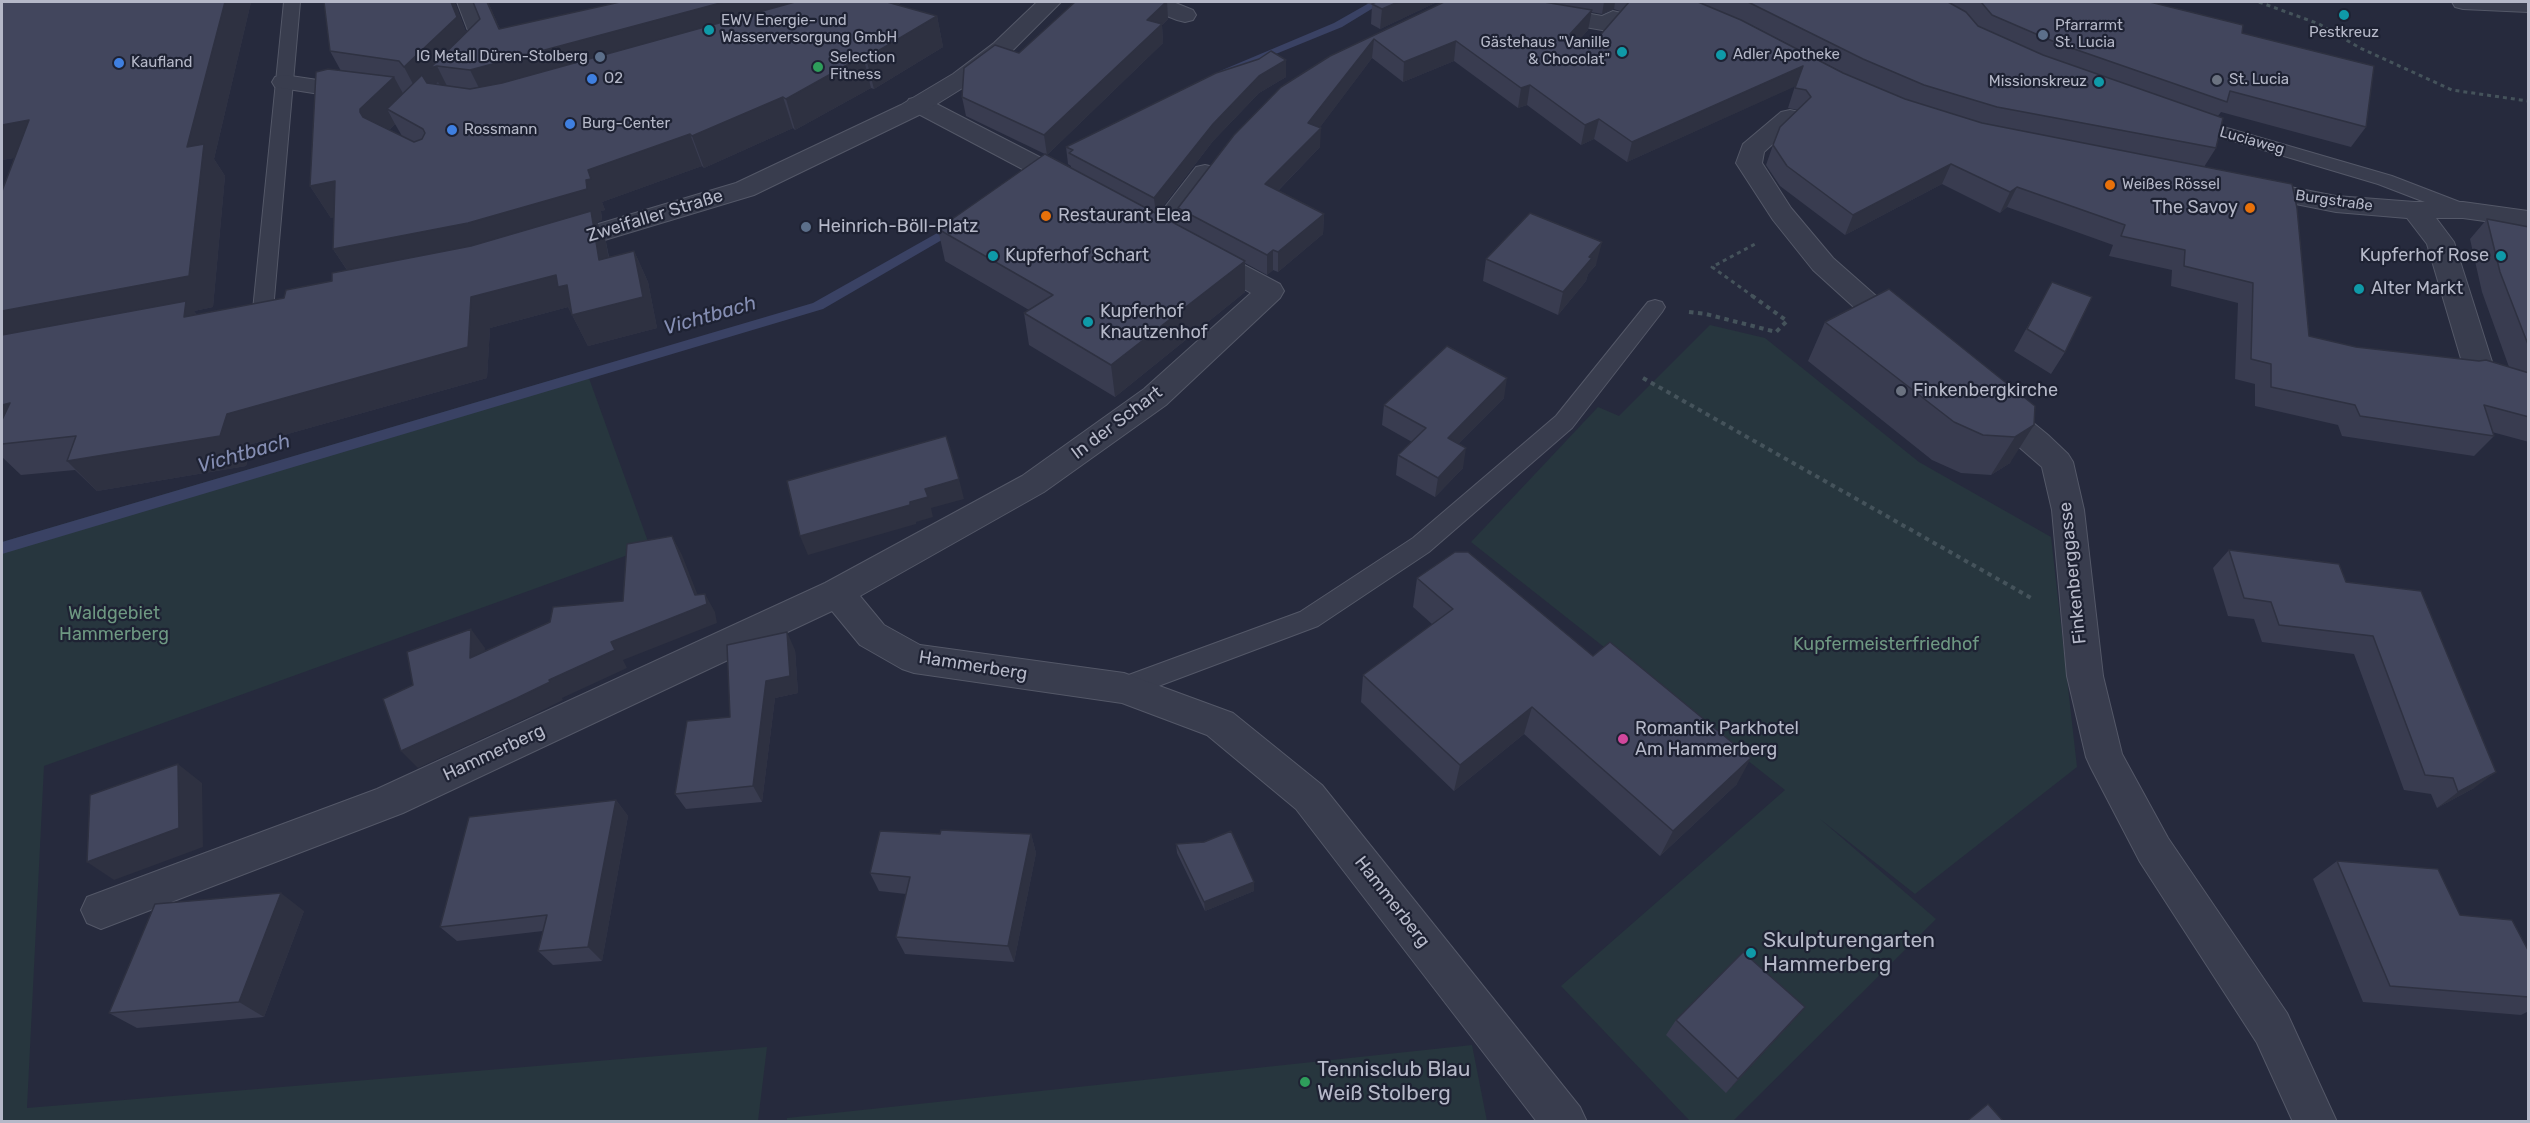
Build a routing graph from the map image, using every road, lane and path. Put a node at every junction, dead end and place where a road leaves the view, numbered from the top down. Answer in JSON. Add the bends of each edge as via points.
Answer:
{"nodes":[{"id":1,"x":292,"y":2,"type":"edge"},
{"id":2,"x":465,"y":2,"type":"edge"},
{"id":3,"x":1050,"y":2,"type":"edge"},
{"id":4,"x":1501,"y":2,"type":"edge"},
{"id":5,"x":2259,"y":2,"type":"edge"},
{"id":6,"x":2463,"y":2,"type":"edge"},
{"id":7,"x":2529,"y":5,"type":"edge"},
{"id":8,"x":1588,"y":46,"type":"edge"},
{"id":9,"x":465,"y":67,"type":"edge"},
{"id":10,"x":284,"y":82,"type":"junction"},
{"id":11,"x":385,"y":97,"type":"edge"},
{"id":12,"x":2529,"y":101,"type":"edge"},
{"id":13,"x":918,"y":105,"type":"junction"},
{"id":14,"x":2169,"y":115,"type":"edge"},
{"id":15,"x":1791,"y":117,"type":"edge"},
{"id":16,"x":1217,"y":157,"type":"edge"},
{"id":17,"x":2222,"y":182,"type":"edge"},
{"id":18,"x":1098,"y":198,"type":"edge"},
{"id":19,"x":2415,"y":210,"type":"junction"},
{"id":20,"x":2463,"y":210,"type":"junction"},
{"id":21,"x":2529,"y":219,"type":"edge"},
{"id":22,"x":1747,"y":248,"type":"dead end"},
{"id":23,"x":533,"y":253,"type":"edge"},
{"id":24,"x":1655,"y":307,"type":"dead end"},
{"id":25,"x":263,"y":310,"type":"edge"},
{"id":26,"x":1706,"y":314,"type":"dead end"},
{"id":27,"x":1921,"y":350,"type":"edge"},
{"id":28,"x":1612,"y":361,"type":"junction"},
{"id":29,"x":1966,"y":386,"type":"edge"},
{"id":30,"x":2529,"y":387,"type":"edge"},
{"id":31,"x":837,"y":593,"type":"junction"},
{"id":32,"x":2078,"y":624,"type":"junction"},
{"id":33,"x":1124,"y":688,"type":"junction"},
{"id":34,"x":101,"y":910,"type":"dead end"},
{"id":35,"x":1565,"y":1122,"type":"edge"},
{"id":36,"x":2315,"y":1122,"type":"edge"}],
"edges":[{"from":1,"to":10,"type":"lane"},
{"from":2,"to":9,"type":"lane","via":[[484,50]]},
{"from":3,"to":13,"type":"street","name":"Zweifaller Straße","via":[[1002,48]]},
{"from":4,"to":8,"type":"street","via":[[1539,12],[1610,21]]},
{"from":5,"to":12,"type":"path","via":[[2319,24],[2452,90]]},
{"from":6,"to":7,"type":"street"},
{"from":10,"to":11,"type":"street"},
{"from":10,"to":25,"type":"lane"},
{"from":13,"to":18,"type":"street"},
{"from":13,"to":23,"type":"street","name":"Zweifaller Straße","via":[[745,189]]},
{"from":14,"to":20,"type":"lane","name":"Luciaweg","via":[[2385,180]]},
{"from":15,"to":27,"type":"street","via":[[1752,149],[1749,163],[1782,214],[1823,264]]},
{"from":16,"to":31,"type":"street","name":"In der Schart","via":[[1149,226],[1270,291],[1155,397],[1033,484]]},
{"from":17,"to":19,"type":"street","name":"Burgstraße","via":[[2336,204]]},
{"from":19,"to":20,"type":"street","name":"Burgstraße"},
{"from":19,"to":30,"type":"street","via":[[2440,242],[2480,372]]},
{"from":20,"to":21,"type":"street","name":"Burgstraße"},
{"from":22,"to":26,"type":"path","via":[[1712,267],[1787,321],[1776,332]]},
{"from":24,"to":28,"type":"lane"},
{"from":28,"to":32,"type":"path"},
{"from":28,"to":33,"type":"lane","via":[[1564,422],[1421,545],[1308,620]]},
{"from":29,"to":32,"type":"street","name":"Finkenberggasse","via":[[2056,462],[2068,510]]},
{"from":31,"to":33,"type":"street","name":"Hammerberg","via":[[872,635],[914,659]]},
{"from":31,"to":34,"type":"street","name":"Hammerberg","via":[[390,801]]},
{"from":32,"to":36,"type":"street","name":"Finkenberggasse","via":[[2085,676],[2104,757],[2154,850],[2272,1028]]},
{"from":33,"to":35,"type":"street","name":"Hammerberg","via":[[1220,724],[1309,797]]}]}
